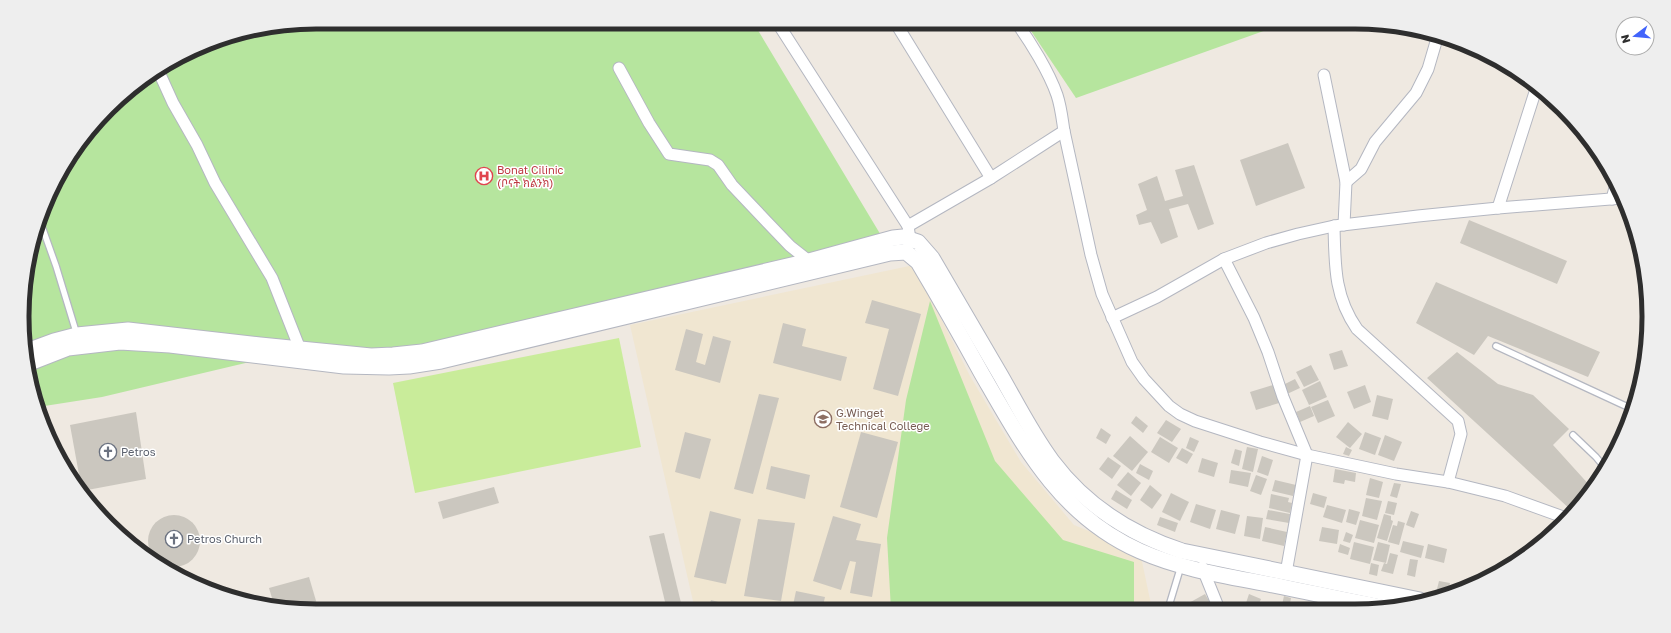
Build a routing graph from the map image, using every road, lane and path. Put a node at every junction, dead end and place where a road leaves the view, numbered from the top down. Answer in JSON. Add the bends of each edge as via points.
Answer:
{"nodes":[{"id":1,"x":781,"y":29,"type":"edge"},
{"id":2,"x":899,"y":29,"type":"edge"},
{"id":3,"x":1020,"y":29,"type":"edge"},
{"id":4,"x":1436,"y":41,"type":"edge"},
{"id":5,"x":619,"y":68,"type":"dead end"},
{"id":6,"x":1324,"y":74,"type":"dead end"},
{"id":7,"x":160,"y":75,"type":"edge"},
{"id":8,"x":1535,"y":92,"type":"edge"},
{"id":9,"x":1064,"y":131,"type":"junction"},
{"id":10,"x":991,"y":178,"type":"junction"},
{"id":11,"x":1346,"y":182,"type":"junction"},
{"id":12,"x":1617,"y":198,"type":"edge"},
{"id":13,"x":1498,"y":208,"type":"junction"},
{"id":14,"x":1339,"y":226,"type":"junction"},
{"id":15,"x":43,"y":229,"type":"edge"},
{"id":16,"x":909,"y":232,"type":"junction"},
{"id":17,"x":1224,"y":259,"type":"junction"},
{"id":18,"x":809,"y":261,"type":"junction"},
{"id":19,"x":1112,"y":318,"type":"junction"},
{"id":20,"x":77,"y":335,"type":"junction"},
{"id":21,"x":1496,"y":346,"type":"dead end"},
{"id":22,"x":300,"y":349,"type":"junction"},
{"id":23,"x":31,"y":350,"type":"edge"},
{"id":24,"x":259,"y":350,"type":"junction"},
{"id":25,"x":33,"y":362,"type":"edge"},
{"id":26,"x":1628,"y":407,"type":"edge"},
{"id":27,"x":1573,"y":435,"type":"dead end"},
{"id":28,"x":1307,"y":455,"type":"junction"},
{"id":29,"x":1601,"y":463,"type":"edge"},
{"id":30,"x":1448,"y":482,"type":"junction"},
{"id":31,"x":1561,"y":516,"type":"edge"},
{"id":32,"x":1200,"y":556,"type":"junction"},
{"id":33,"x":1181,"y":566,"type":"junction"},
{"id":34,"x":1203,"y":572,"type":"junction"},
{"id":35,"x":1286,"y":573,"type":"junction"},
{"id":36,"x":1411,"y":598,"type":"edge"},
{"id":37,"x":1364,"y":603,"type":"edge"},
{"id":38,"x":1170,"y":604,"type":"edge"},
{"id":39,"x":1217,"y":604,"type":"edge"}],
"edges":[{"from":1,"to":16,"type":"street"},
{"from":2,"to":10,"type":"street"},
{"from":3,"to":9,"type":"street","via":[[1056,93]]},
{"from":4,"to":11,"type":"street","via":[[1428,69],[1416,94],[1375,142],[1361,168]]},
{"from":5,"to":18,"type":"street","via":[[669,154],[710,160],[718,165],[732,185],[767,222]]},
{"from":6,"to":11,"type":"street"},
{"from":7,"to":22,"type":"street","via":[[215,183],[272,278]]},
{"from":8,"to":13,"type":"street"},
{"from":9,"to":10,"type":"street"},
{"from":9,"to":19,"type":"street","via":[[1091,255]]},
{"from":10,"to":16,"type":"street"},
{"from":11,"to":14,"type":"street"},
{"from":12,"to":13,"type":"street"},
{"from":13,"to":14,"type":"street"},
{"from":14,"to":17,"type":"street","via":[[1272,241]]},
{"from":14,"to":30,"type":"street","via":[[1336,274],[1338,289],[1348,317],[1357,330],[1458,421],[1461,434]]},
{"from":15,"to":20,"type":"lane"},
{"from":16,"to":18,"type":"main road","via":[[903,237]]},
{"from":16,"to":32,"type":"main road","via":[[932,258],[1036,436],[1068,480],[1096,506],[1131,530],[1162,544]]},
{"from":17,"to":19,"type":"street","via":[[1164,294]]},
{"from":17,"to":28,"type":"street","via":[[1254,318]]},
{"from":18,"to":22,"type":"main road","via":[[422,352],[371,356]]},
{"from":19,"to":28,"type":"street","via":[[1132,362],[1144,379],[1158,396],[1180,414],[1224,432]]},
{"from":20,"to":23,"type":"main road"},
{"from":20,"to":24,"type":"main road","via":[[144,330]]},
{"from":21,"to":26,"type":"lane"},
{"from":22,"to":24,"type":"main road"},
{"from":24,"to":25,"type":"main road","via":[[112,342],[68,348]]},
{"from":24,"to":33,"type":"main road","via":[[365,368],[416,365],[494,349],[890,253],[906,252],[918,262],[1022,443],[1054,487],[1076,509],[1110,535],[1139,551]]},
{"from":27,"to":29,"type":"lane"},
{"from":28,"to":30,"type":"street"},
{"from":28,"to":35,"type":"street"},
{"from":30,"to":31,"type":"street","via":[[1505,496]]},
{"from":32,"to":34,"type":"street"},
{"from":32,"to":35,"type":"main road"},
{"from":33,"to":34,"type":"main road"},
{"from":33,"to":38,"type":"lane"},
{"from":34,"to":37,"type":"main road"},
{"from":34,"to":39,"type":"street"},
{"from":35,"to":36,"type":"main road"}]}
